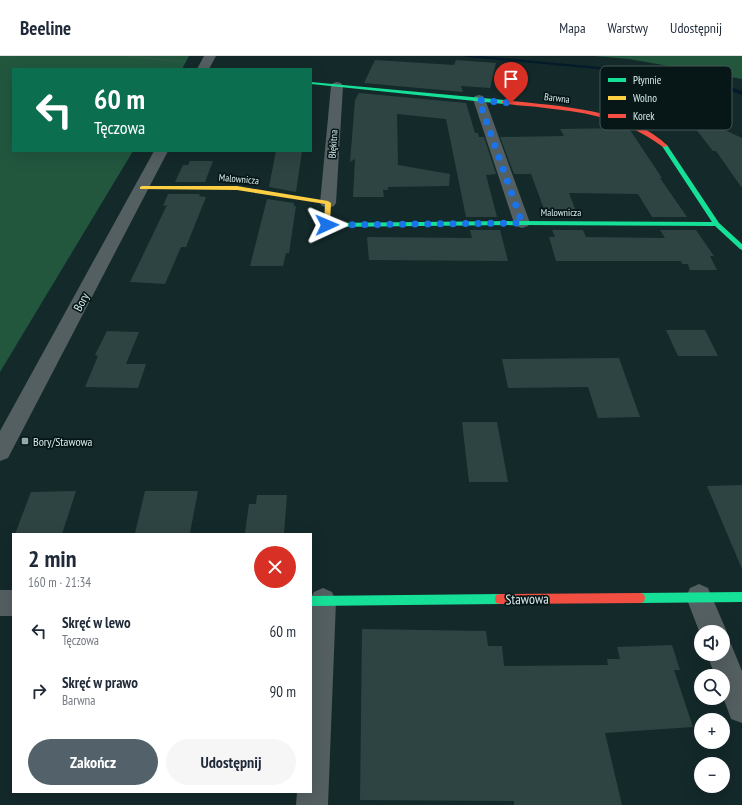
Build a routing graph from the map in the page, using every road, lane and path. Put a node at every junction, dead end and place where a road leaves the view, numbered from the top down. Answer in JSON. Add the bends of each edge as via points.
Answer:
{"nodes":[{"id":1,"x":127,"y":56,"type":"edge"},
{"id":2,"x":206,"y":63,"type":"edge"},
{"id":3,"x":312,"y":83,"type":"edge"},
{"id":4,"x":337,"y":86,"type":"junction"},
{"id":5,"x":479,"y":100,"type":"junction"},
{"id":6,"x":600,"y":116,"type":"edge"},
{"id":7,"x":642,"y":130,"type":"edge"},
{"id":8,"x":160,"y":152,"type":"edge"},
{"id":9,"x":142,"y":188,"type":"junction"},
{"id":10,"x":328,"y":202,"type":"junction"},
{"id":11,"x":522,"y":223,"type":"junction"},
{"id":12,"x":716,"y":224,"type":"junction"},
{"id":13,"x":742,"y":248,"type":"edge"},
{"id":14,"x":0,"y":452,"type":"edge"},
{"id":15,"x":699,"y":597,"type":"junction"},
{"id":16,"x":742,"y":597,"type":"edge"},
{"id":17,"x":317,"y":601,"type":"edge"},
{"id":18,"x":0,"y":603,"type":"edge"},
{"id":19,"x":12,"y":603,"type":"edge"},
{"id":20,"x":710,"y":625,"type":"edge"},
{"id":21,"x":724,"y":661,"type":"edge"},
{"id":22,"x":742,"y":708,"type":"edge"},
{"id":23,"x":312,"y":805,"type":"edge"}],
"edges":[{"from":1,"to":2,"type":"path"},
{"from":3,"to":4,"type":"street","name":"Barwna"},
{"from":4,"to":5,"type":"street","name":"Barwna"},
{"from":4,"to":10,"type":"street","name":"Błękitna"},
{"from":5,"to":6,"type":"street","name":"Barwna"},
{"from":5,"to":11,"type":"street"},
{"from":7,"to":12,"type":"street","name":"Barwna","via":[[664,145]]},
{"from":8,"to":9,"type":"street","name":"Bory"},
{"from":9,"to":10,"type":"street","name":"Malownicza","via":[[237,188]]},
{"from":9,"to":14,"type":"street","name":"Bory"},
{"from":10,"to":11,"type":"street","name":"Malownicza","via":[[327,225]]},
{"from":11,"to":12,"type":"street","name":"Malownicza"},
{"from":12,"to":13,"type":"street","name":"Barwna"},
{"from":15,"to":16,"type":"street","name":"Stawowa"},
{"from":15,"to":17,"type":"street","name":"Stawowa"},
{"from":15,"to":20,"type":"street"},
{"from":17,"to":23,"type":"street"},
{"from":18,"to":19,"type":"street"},
{"from":21,"to":22,"type":"street"}]}
